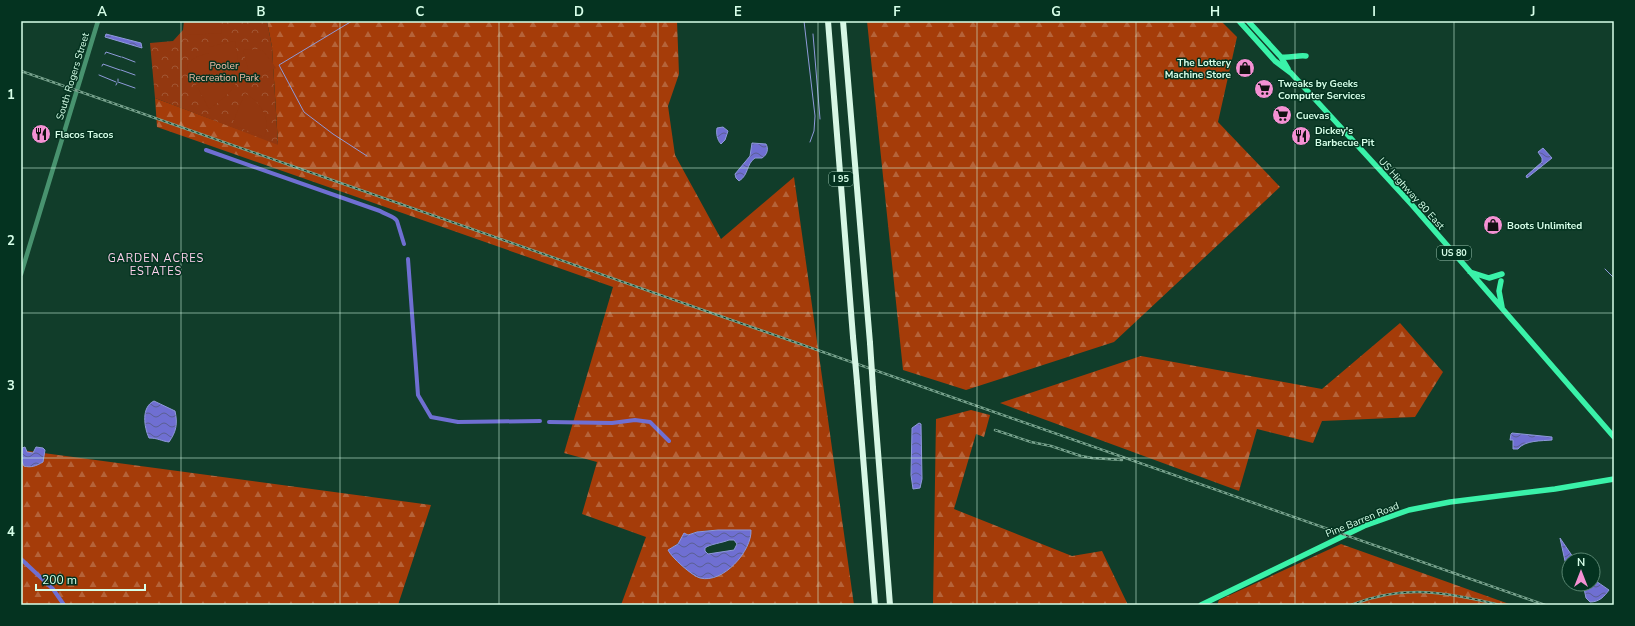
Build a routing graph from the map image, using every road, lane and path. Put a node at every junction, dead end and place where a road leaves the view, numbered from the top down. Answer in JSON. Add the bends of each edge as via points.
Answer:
{"nodes":[{"id":1,"x":98,"y":21,"type":"edge"},
{"id":2,"x":823,"y":21,"type":"edge"},
{"id":3,"x":828,"y":21,"type":"edge"},
{"id":4,"x":843,"y":21,"type":"edge"},
{"id":5,"x":846,"y":21,"type":"edge"},
{"id":6,"x":1239,"y":21,"type":"edge"},
{"id":7,"x":1248,"y":21,"type":"edge"},
{"id":8,"x":845,"y":48,"type":"junction"},
{"id":9,"x":1306,"y":56,"type":"dead end"},
{"id":10,"x":1281,"y":57,"type":"junction"},
{"id":11,"x":832,"y":71,"type":"junction"},
{"id":12,"x":1291,"y":73,"type":"junction"},
{"id":13,"x":1470,"y":272,"type":"junction"},
{"id":14,"x":21,"y":274,"type":"edge"},
{"id":15,"x":1502,"y":274,"type":"dead end"},
{"id":16,"x":1501,"y":281,"type":"dead end"},
{"id":17,"x":1502,"y":309,"type":"junction"},
{"id":18,"x":1609,"y":431,"type":"junction"},
{"id":19,"x":1614,"y":437,"type":"edge"},
{"id":20,"x":1614,"y":442,"type":"edge"},
{"id":21,"x":1614,"y":478,"type":"edge"},
{"id":22,"x":876,"y":605,"type":"edge"},
{"id":23,"x":890,"y":605,"type":"edge"},
{"id":24,"x":1201,"y":605,"type":"edge"}],
"edges":[{"from":1,"to":14,"type":"street","name":"South Rogers Street"},
{"from":2,"to":11,"type":"highway"},
{"from":3,"to":11,"type":"highway","number":"I 95"},
{"from":4,"to":8,"type":"highway","number":"I 95"},
{"from":5,"to":8,"type":"highway"},
{"from":6,"to":12,"type":"main road","name":"US Highway 80 East","number":"US 80","via":[[1275,61]]},
{"from":7,"to":10,"type":"main road","number":"US 80"},
{"from":8,"to":23,"type":"highway","number":"I 95","bridge":true},
{"from":9,"to":10,"type":"main road"},
{"from":10,"to":12,"type":"main road","number":"US 80"},
{"from":11,"to":22,"type":"highway","number":"I 95","bridge":true},
{"from":12,"to":13,"type":"main road","name":"US Highway 80 East","number":"US 80"},
{"from":13,"to":15,"type":"main road","via":[[1489,278]]},
{"from":13,"to":17,"type":"main road","name":"US Highway 80 East","number":"US 80"},
{"from":16,"to":17,"type":"main road","via":[[1499,291]]},
{"from":17,"to":18,"type":"main road","name":"US Highway 80 East","number":"US 80"},
{"from":18,"to":19,"type":"main road","name":"US Highway 80 East","number":"US 80"},
{"from":18,"to":20,"type":"main road"},
{"from":21,"to":24,"type":"main road","name":"Pine Barren Road","via":[[1408,510],[1364,526]]}]}
